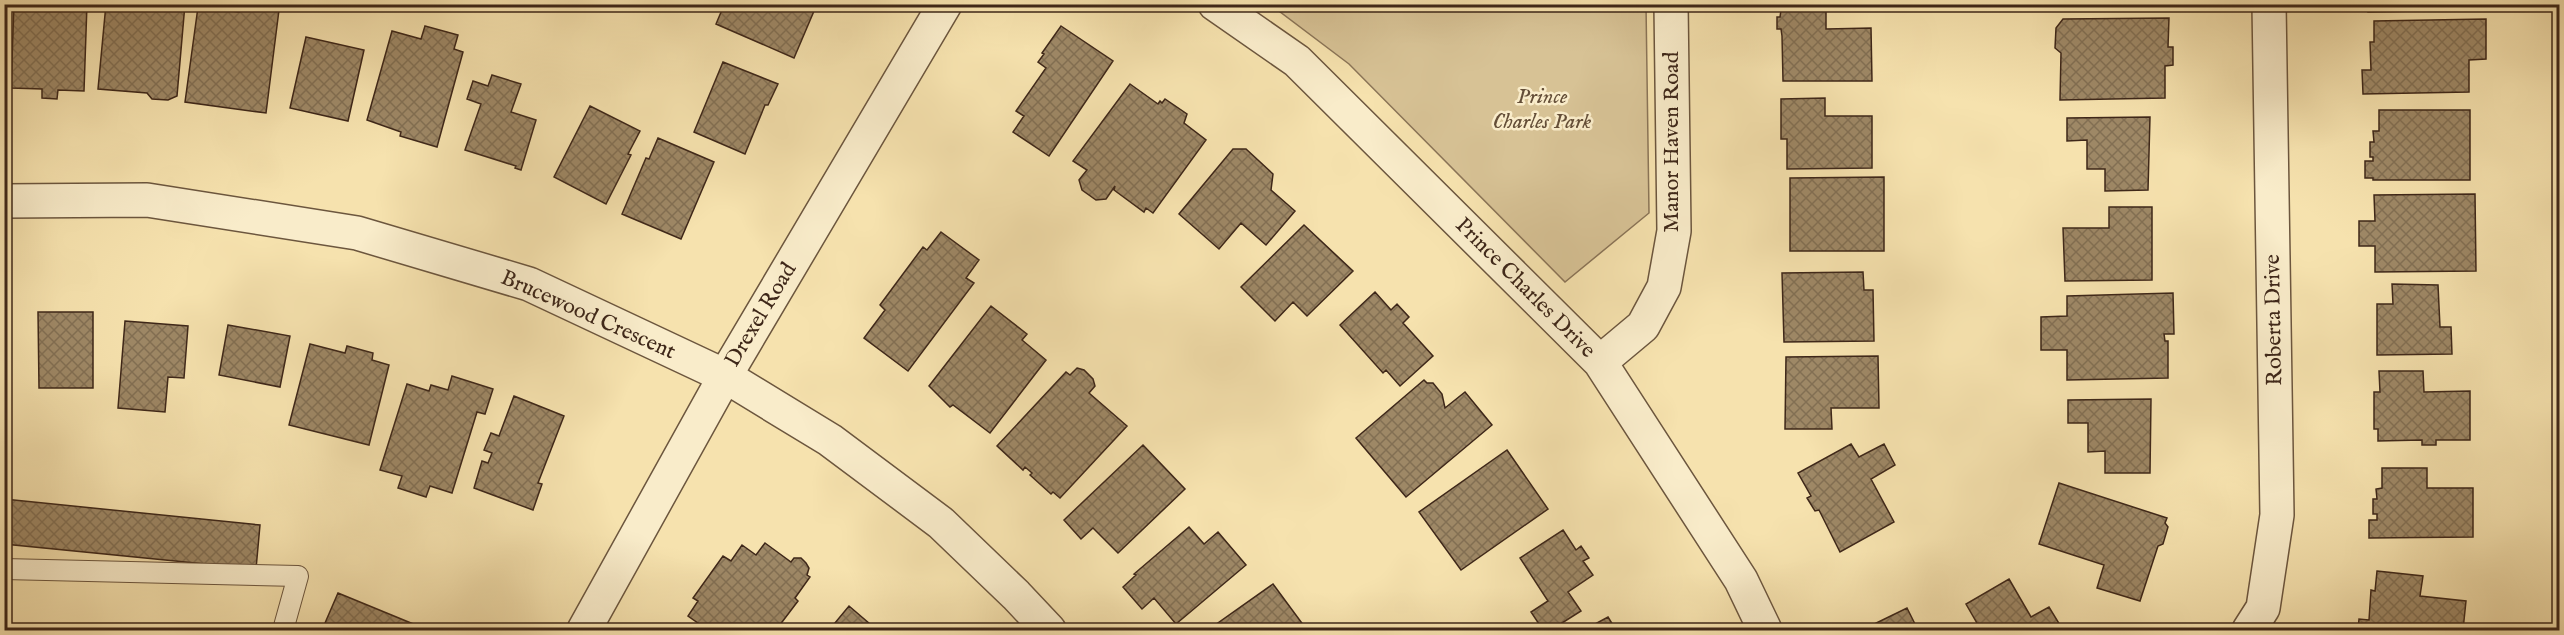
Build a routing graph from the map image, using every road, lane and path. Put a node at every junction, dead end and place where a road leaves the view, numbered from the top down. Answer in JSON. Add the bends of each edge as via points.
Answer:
{"nodes":[{"id":1,"x":945,"y":4,"type":"edge"},
{"id":2,"x":1215,"y":4,"type":"edge"},
{"id":3,"x":1671,"y":4,"type":"edge"},
{"id":4,"x":2269,"y":4,"type":"edge"},
{"id":5,"x":4,"y":201,"type":"edge"},
{"id":6,"x":1600,"y":362,"type":"junction"},
{"id":7,"x":725,"y":376,"type":"junction"},
{"id":8,"x":4,"y":569,"type":"edge"},
{"id":9,"x":283,"y":630,"type":"edge"},
{"id":10,"x":584,"y":630,"type":"edge"},
{"id":11,"x":1049,"y":630,"type":"edge"},
{"id":12,"x":1765,"y":630,"type":"edge"},
{"id":13,"x":2249,"y":630,"type":"edge"}],
"edges":[{"from":1,"to":7,"type":"street","name":"Drexel Road"},
{"from":2,"to":6,"type":"street","name":"Prince Charles Drive","via":[[1297,61]]},
{"from":3,"to":6,"type":"street","name":"Manor Haven Road","via":[[1674,231],[1664,287],[1643,326]]},
{"from":4,"to":13,"type":"street","name":"Roberta Drive","via":[[2277,515],[2263,608]]},
{"from":5,"to":7,"type":"street","name":"Brucewood Crescent","via":[[147,200],[357,233],[529,284]]},
{"from":6,"to":12,"type":"street","name":"Prince Charles Drive","via":[[1742,580]]},
{"from":7,"to":10,"type":"street","name":"Drexel Road"},
{"from":7,"to":11,"type":"street","name":"Brucewood Crescent","via":[[830,440],[941,523]]},
{"from":8,"to":9,"type":"lane","via":[[298,576]]}]}
